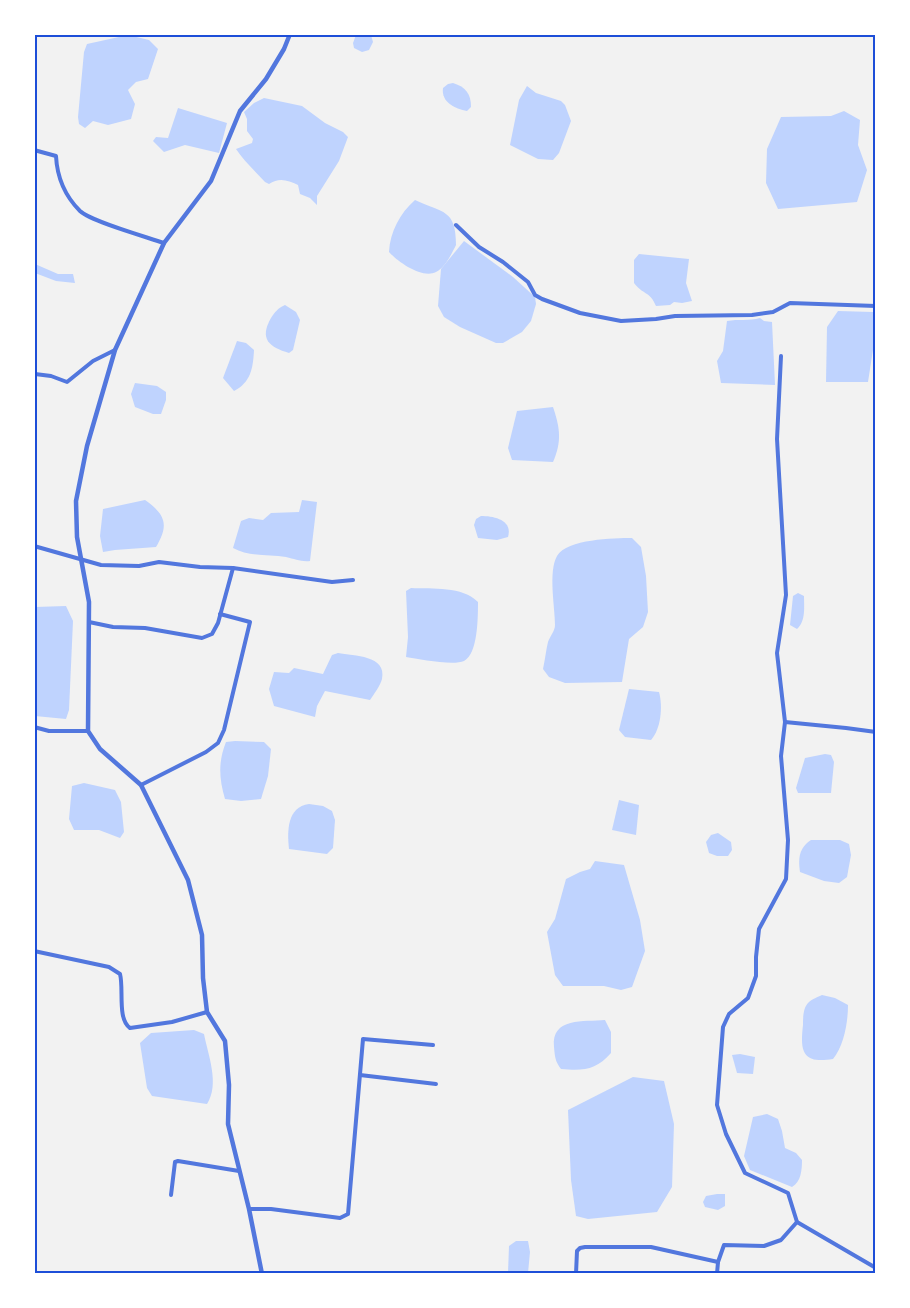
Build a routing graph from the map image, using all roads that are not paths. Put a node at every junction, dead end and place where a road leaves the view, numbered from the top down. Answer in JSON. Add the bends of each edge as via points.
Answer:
{"nodes":[{"id":1,"x":290,"y":34,"type":"edge"},
{"id":2,"x":34,"y":150,"type":"edge"},
{"id":3,"x":456,"y":225,"type":"dead end"},
{"id":4,"x":164,"y":243,"type":"junction"},
{"id":5,"x":876,"y":306,"type":"edge"},
{"id":6,"x":115,"y":350,"type":"junction"},
{"id":7,"x":781,"y":356,"type":"dead end"},
{"id":8,"x":34,"y":374,"type":"edge"},
{"id":9,"x":34,"y":546,"type":"edge"},
{"id":10,"x":82,"y":560,"type":"junction"},
{"id":11,"x":233,"y":568,"type":"junction"},
{"id":12,"x":353,"y":580,"type":"dead end"},
{"id":13,"x":220,"y":614,"type":"junction"},
{"id":14,"x":89,"y":622,"type":"junction"},
{"id":15,"x":785,"y":723,"type":"junction"},
{"id":16,"x":34,"y":727,"type":"edge"},
{"id":17,"x":88,"y":731,"type":"junction"},
{"id":18,"x":876,"y":732,"type":"edge"},
{"id":19,"x":141,"y":785,"type":"junction"},
{"id":20,"x":34,"y":951,"type":"edge"},
{"id":21,"x":207,"y":1012,"type":"junction"},
{"id":22,"x":433,"y":1045,"type":"dead end"},
{"id":23,"x":360,"y":1075,"type":"junction"},
{"id":24,"x":436,"y":1084,"type":"dead end"},
{"id":25,"x":239,"y":1171,"type":"junction"},
{"id":26,"x":171,"y":1195,"type":"dead end"},
{"id":27,"x":249,"y":1209,"type":"junction"},
{"id":28,"x":797,"y":1222,"type":"junction"},
{"id":29,"x":718,"y":1262,"type":"junction"},
{"id":30,"x":876,"y":1268,"type":"edge"},
{"id":31,"x":262,"y":1274,"type":"edge"},
{"id":32,"x":576,"y":1274,"type":"edge"},
{"id":33,"x":717,"y":1274,"type":"edge"}],
"edges":[{"from":1,"to":4,"type":"street","via":[[266,79],[240,111],[210,181]]},
{"from":2,"to":4,"type":"street","via":[[56,156],[57,174],[81,213]]},
{"from":3,"to":5,"type":"street","via":[[528,282],[535,295],[580,313],[621,321],[752,315],[773,312],[790,303]]},
{"from":4,"to":6,"type":"street"},
{"from":6,"to":8,"type":"street","via":[[93,361],[67,382]]},
{"from":6,"to":10,"type":"street","via":[[87,446],[76,501]]},
{"from":7,"to":15,"type":"street","via":[[777,439],[786,595],[777,653]]},
{"from":9,"to":10,"type":"street"},
{"from":10,"to":11,"type":"street","via":[[100,565],[159,562]]},
{"from":10,"to":14,"type":"street"},
{"from":11,"to":12,"type":"street","via":[[332,582]]},
{"from":11,"to":13,"type":"street"},
{"from":13,"to":14,"type":"street","via":[[212,634],[202,638]]},
{"from":13,"to":19,"type":"street","via":[[250,621],[218,743]]},
{"from":14,"to":17,"type":"street"},
{"from":15,"to":18,"type":"street"},
{"from":15,"to":28,"type":"street","via":[[782,756],[788,840],[786,879],[759,929],[756,976],[748,998],[729,1014],[723,1027],[717,1105],[745,1173],[788,1193]]},
{"from":16,"to":17,"type":"street"},
{"from":17,"to":19,"type":"street","via":[[100,749]]},
{"from":19,"to":21,"type":"street","via":[[188,880],[202,935]]},
{"from":20,"to":21,"type":"street","via":[[108,966],[120,974],[123,1018],[130,1028]]},
{"from":21,"to":25,"type":"street","via":[[225,1041],[228,1124]]},
{"from":22,"to":23,"type":"street","via":[[363,1039]]},
{"from":23,"to":24,"type":"street"},
{"from":23,"to":27,"type":"street","via":[[348,1214],[340,1218]]},
{"from":25,"to":26,"type":"street","via":[[175,1162]]},
{"from":25,"to":27,"type":"street"},
{"from":27,"to":31,"type":"street"},
{"from":28,"to":29,"type":"street","via":[[781,1240],[764,1246],[724,1245]]},
{"from":28,"to":30,"type":"street"},
{"from":29,"to":32,"type":"street","via":[[651,1247],[585,1247],[577,1251]]},
{"from":29,"to":33,"type":"street"}]}
